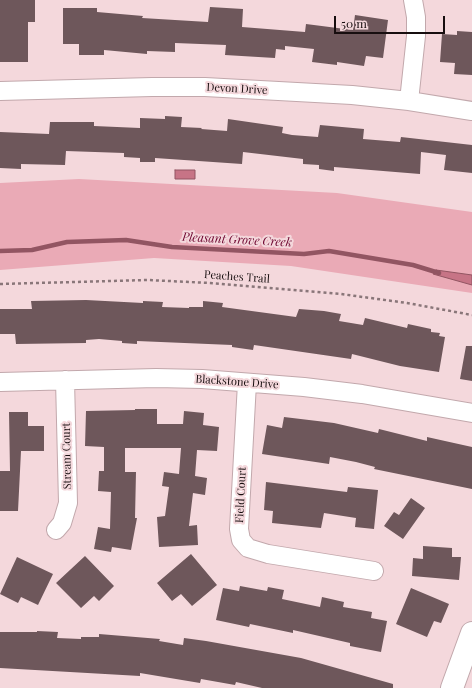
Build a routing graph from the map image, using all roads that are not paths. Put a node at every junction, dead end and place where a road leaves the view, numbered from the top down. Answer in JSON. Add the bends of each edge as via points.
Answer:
{"nodes":[{"id":1,"x":413,"y":0,"type":"edge"},
{"id":2,"x":0,"y":91,"type":"edge"},
{"id":3,"x":409,"y":101,"type":"junction"},
{"id":4,"x":472,"y":111,"type":"edge"},
{"id":5,"x":65,"y":380,"type":"junction"},
{"id":6,"x":0,"y":382,"type":"edge"},
{"id":7,"x":247,"y":383,"type":"junction"},
{"id":8,"x":472,"y":413,"type":"edge"},
{"id":9,"x":56,"y":530,"type":"dead end"},
{"id":10,"x":374,"y":571,"type":"dead end"},
{"id":11,"x":472,"y":633,"type":"edge"},
{"id":12,"x":452,"y":688,"type":"edge"}],
"edges":[{"from":1,"to":3,"type":"street","via":[[416,36]]},
{"from":2,"to":3,"type":"street","name":"Devon Drive","via":[[205,87],[352,95]]},
{"from":3,"to":4,"type":"street","name":"Devon Drive"},
{"from":5,"to":6,"type":"street","name":"Blackstone Drive"},
{"from":5,"to":7,"type":"street","name":"Blackstone Drive","via":[[156,378]]},
{"from":5,"to":9,"type":"street","name":"Stream Court","via":[[68,503],[62,523]]},
{"from":7,"to":8,"type":"street","name":"Blackstone Drive","via":[[362,394]]},
{"from":7,"to":10,"type":"street","name":"Field Court","via":[[238,529],[241,540],[248,548],[268,554]]},
{"from":11,"to":12,"type":"street"}]}
